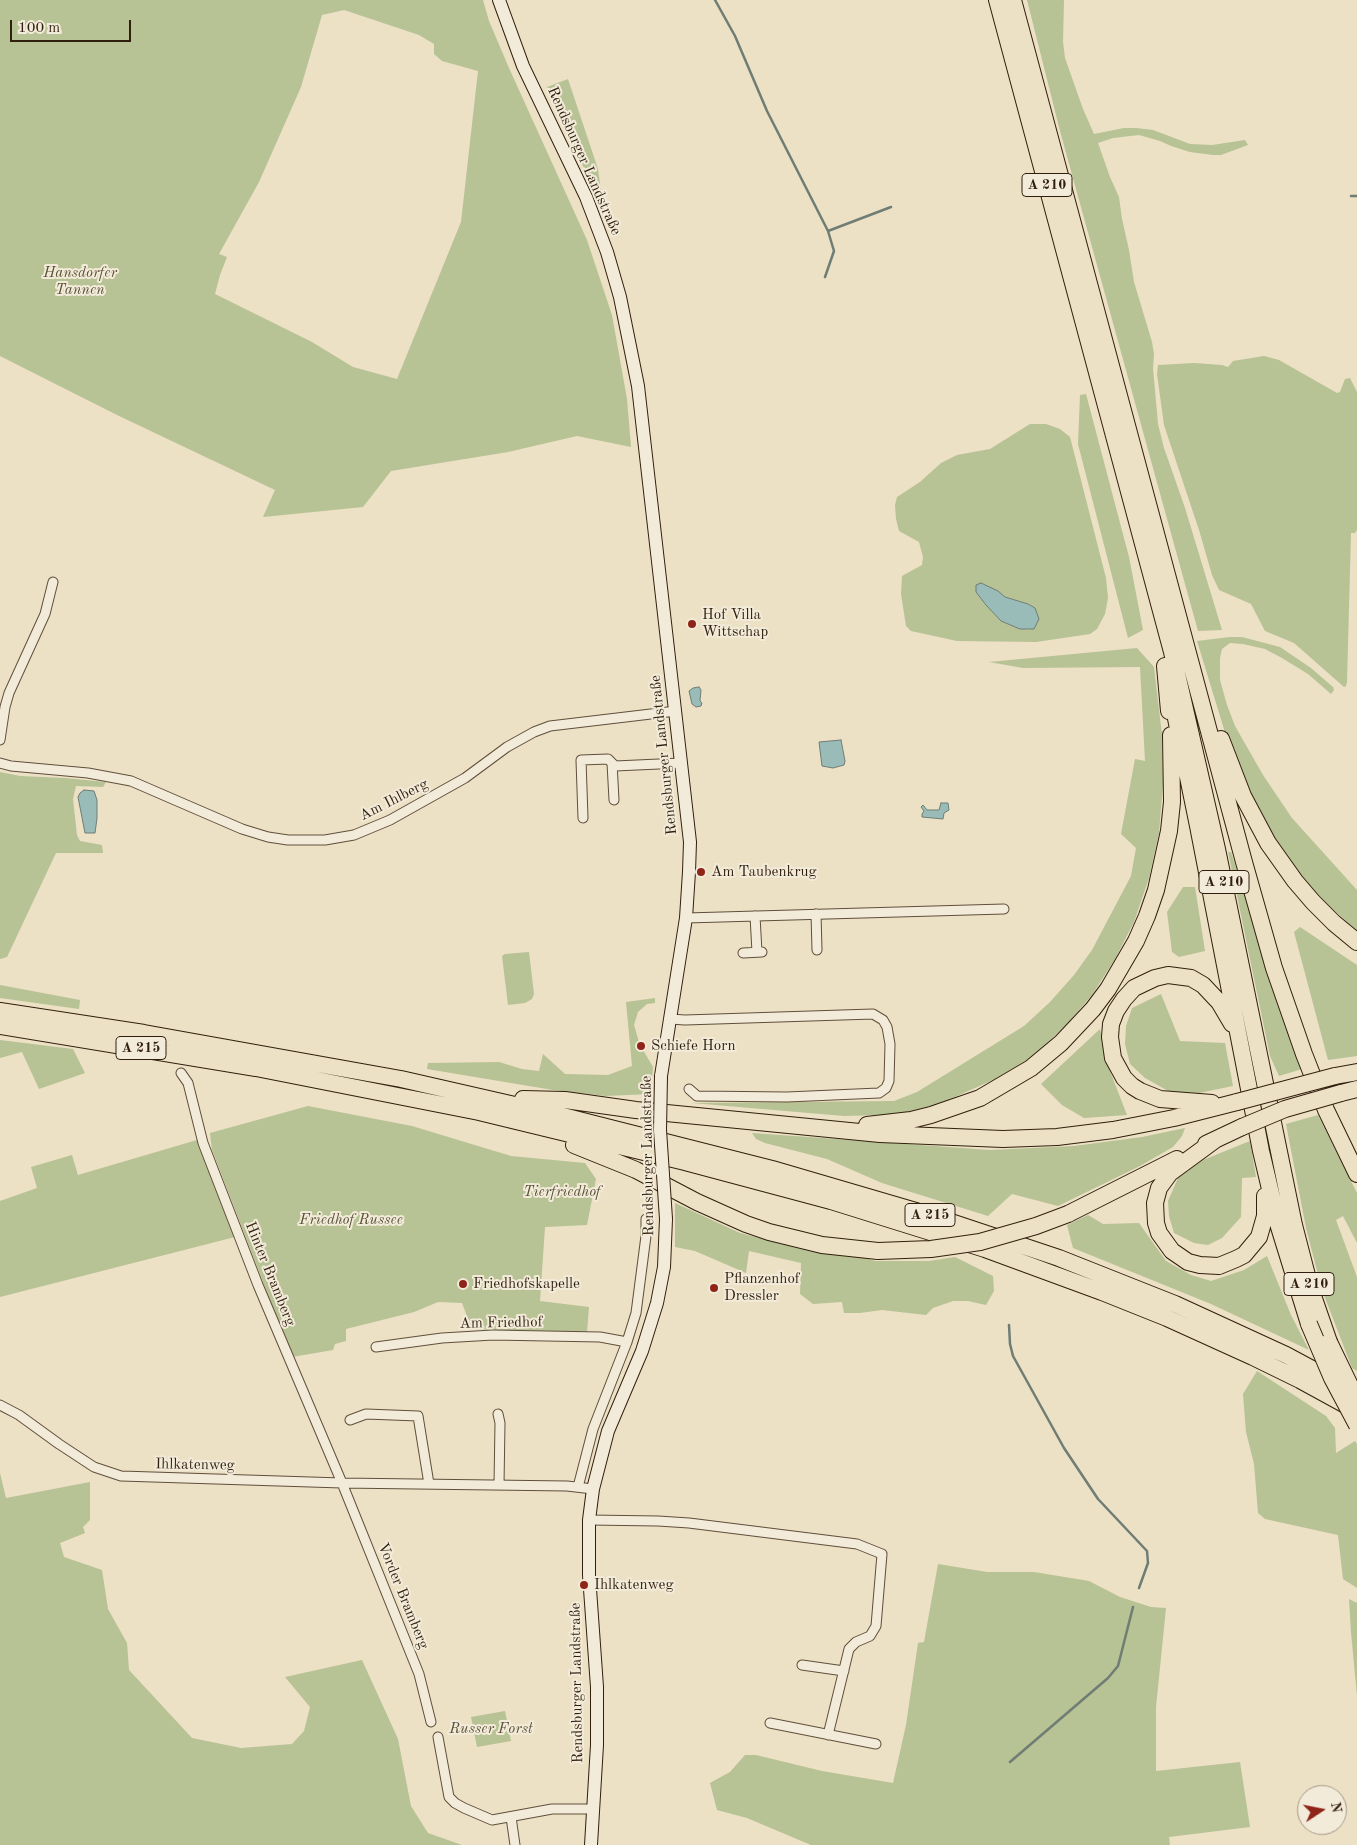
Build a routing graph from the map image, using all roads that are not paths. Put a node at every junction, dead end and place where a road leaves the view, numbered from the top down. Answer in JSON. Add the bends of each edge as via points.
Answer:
{"nodes":[{"id":1,"x":499,"y":0,"type":"edge"},
{"id":2,"x":997,"y":0,"type":"edge"},
{"id":3,"x":1013,"y":0,"type":"edge"},
{"id":4,"x":1142,"y":542,"type":"junction"},
{"id":5,"x":54,"y":582,"type":"dead end"},
{"id":6,"x":1182,"y":628,"type":"junction"},
{"id":7,"x":1165,"y":666,"type":"junction"},
{"id":8,"x":676,"y":715,"type":"junction"},
{"id":9,"x":0,"y":740,"type":"edge"},
{"id":10,"x":0,"y":762,"type":"edge"},
{"id":11,"x":681,"y":762,"type":"junction"},
{"id":12,"x":612,"y":763,"type":"junction"},
{"id":13,"x":614,"y":800,"type":"dead end"},
{"id":14,"x":584,"y":818,"type":"dead end"},
{"id":15,"x":1004,"y":909,"type":"dead end"},
{"id":16,"x":816,"y":914,"type":"junction"},
{"id":17,"x":755,"y":916,"type":"junction"},
{"id":18,"x":686,"y":918,"type":"junction"},
{"id":19,"x":1357,"y":942,"type":"edge"},
{"id":20,"x":818,"y":950,"type":"dead end"},
{"id":21,"x":743,"y":953,"type":"dead end"},
{"id":22,"x":0,"y":1011,"type":"edge"},
{"id":23,"x":670,"y":1019,"type":"junction"},
{"id":24,"x":0,"y":1026,"type":"edge"},
{"id":25,"x":1240,"y":1045,"type":"junction"},
{"id":26,"x":181,"y":1072,"type":"dead end"},
{"id":27,"x":1357,"y":1072,"type":"edge"},
{"id":28,"x":689,"y":1089,"type":"dead end"},
{"id":29,"x":1349,"y":1091,"type":"edge"},
{"id":30,"x":1237,"y":1102,"type":"junction"},
{"id":31,"x":481,"y":1105,"type":"junction"},
{"id":32,"x":1326,"y":1110,"type":"junction"},
{"id":33,"x":832,"y":1128,"type":"junction"},
{"id":34,"x":1215,"y":1140,"type":"junction"},
{"id":35,"x":1261,"y":1151,"type":"junction"},
{"id":36,"x":1357,"y":1159,"type":"edge"},
{"id":37,"x":1357,"y":1174,"type":"edge"},
{"id":38,"x":646,"y":1219,"type":"dead end"},
{"id":39,"x":627,"y":1342,"type":"junction"},
{"id":40,"x":376,"y":1347,"type":"dead end"},
{"id":41,"x":1357,"y":1393,"type":"edge"},
{"id":42,"x":1357,"y":1400,"type":"edge"},
{"id":43,"x":0,"y":1405,"type":"edge"},
{"id":44,"x":1357,"y":1412,"type":"edge"},
{"id":45,"x":498,"y":1414,"type":"dead end"},
{"id":46,"x":350,"y":1420,"type":"dead end"},
{"id":47,"x":1357,"y":1425,"type":"edge"},
{"id":48,"x":342,"y":1483,"type":"junction"},
{"id":49,"x":428,"y":1484,"type":"junction"},
{"id":50,"x":499,"y":1485,"type":"junction"},
{"id":51,"x":578,"y":1487,"type":"junction"},
{"id":52,"x":593,"y":1489,"type":"junction"},
{"id":53,"x":589,"y":1520,"type":"junction"},
{"id":54,"x":802,"y":1665,"type":"dead end"},
{"id":55,"x":844,"y":1671,"type":"junction"},
{"id":56,"x":431,"y":1722,"type":"dead end"},
{"id":57,"x":770,"y":1723,"type":"dead end"},
{"id":58,"x":828,"y":1735,"type":"junction"},
{"id":59,"x":438,"y":1736,"type":"dead end"},
{"id":60,"x":876,"y":1744,"type":"dead end"},
{"id":61,"x":594,"y":1810,"type":"junction"},
{"id":62,"x":510,"y":1817,"type":"junction"},
{"id":63,"x":515,"y":1845,"type":"edge"},
{"id":64,"x":591,"y":1845,"type":"edge"}],
"edges":[{"from":1,"to":8,"type":"street","name":"Rendsburger Landstraße","via":[[523,66],[586,197],[620,297],[638,386]]},
{"from":2,"to":4,"type":"highway","number":"A 210"},
{"from":3,"to":6,"type":"highway","number":"A 210"},
{"from":4,"to":7,"type":"highway"},
{"from":4,"to":42,"type":"highway","number":"A 210","bridge":true,"via":[[1218,849],[1294,1225],[1329,1342]]},
{"from":5,"to":9,"type":"street","via":[[45,614],[4,707]]},
{"from":6,"to":19,"type":"highway","via":[[1230,763],[1256,822],[1295,880],[1334,923]]},
{"from":6,"to":32,"type":"highway","number":"A 210","via":[[1274,968]]},
{"from":7,"to":25,"type":"highway"},
{"from":7,"to":33,"type":"highway","via":[[1173,775],[1169,831],[1147,916],[1108,988],[1077,1028],[1047,1055],[980,1098],[911,1120]]},
{"from":8,"to":10,"type":"street","name":"Am Ihlberg","via":[[559,725],[534,732],[465,778],[390,820],[354,835],[325,840],[268,837],[131,781]]},
{"from":8,"to":11,"type":"street","name":"Rendsburger Landstraße"},
{"from":11,"to":12,"type":"street","via":[[615,766]]},
{"from":11,"to":18,"type":"street","name":"Rendsburger Landstraße","via":[[690,842]]},
{"from":12,"to":13,"type":"street"},
{"from":12,"to":14,"type":"street","via":[[608,759],[581,760]]},
{"from":15,"to":16,"type":"street"},
{"from":16,"to":17,"type":"street"},
{"from":16,"to":20,"type":"street"},
{"from":17,"to":18,"type":"street"},
{"from":17,"to":21,"type":"street","via":[[760,952]]},
{"from":18,"to":23,"type":"street","name":"Rendsburger Landstraße"},
{"from":22,"to":31,"type":"highway","number":"A 215","via":[[401,1079]]},
{"from":23,"to":28,"type":"street","via":[[873,1014],[887,1027],[890,1081],[880,1093],[697,1096]]},
{"from":23,"to":52,"type":"street","name":"Rendsburger Landstraße","bridge":true,"via":[[661,1076],[660,1130],[666,1219],[664,1267],[642,1351],[608,1431]]},
{"from":24,"to":31,"type":"highway","number":"A 215"},
{"from":25,"to":30,"type":"highway","via":[[1227,1013],[1215,997],[1203,985],[1181,976],[1154,978],[1134,988],[1116,1011],[1111,1024],[1110,1037],[1117,1068],[1140,1092],[1172,1101]]},
{"from":25,"to":35,"type":"highway"},
{"from":26,"to":48,"type":"street","name":"Hinter Bramberg","via":[[188,1083],[203,1143],[258,1285]]},
{"from":27,"to":30,"type":"highway","bridge":true},
{"from":29,"to":34,"type":"highway","bridge":true,"via":[[1285,1109]]},
{"from":30,"to":33,"type":"highway","via":[[1134,1127],[1057,1137],[944,1138]]},
{"from":31,"to":33,"type":"highway","via":[[565,1100],[636,1110]]},
{"from":31,"to":34,"type":"highway","bridge":true,"via":[[597,1153],[746,1224],[822,1244],[878,1251],[931,1249],[980,1242],[1036,1226],[1068,1214]]},
{"from":31,"to":41,"type":"highway","number":"A 215","via":[[611,1127],[845,1189],[992,1235],[1175,1304],[1286,1355]]},
{"from":31,"to":44,"type":"highway","number":"A 215","via":[[798,1192],[985,1249],[1167,1318],[1282,1371]]},
{"from":32,"to":36,"type":"highway"},
{"from":32,"to":37,"type":"highway","number":"A 210"},
{"from":34,"to":35,"type":"highway","via":[[1170,1173],[1159,1188],[1154,1203],[1156,1223],[1165,1243],[1178,1256],[1194,1264],[1227,1263],[1244,1254],[1259,1237],[1265,1216]]},
{"from":35,"to":47,"type":"highway","bridge":true,"via":[[1279,1227],[1309,1324]]},
{"from":38,"to":39,"type":"street","name":"Rendsburger Landstraße","via":[[636,1313]]},
{"from":39,"to":40,"type":"street","name":"Am Friedhof","via":[[600,1337],[493,1335]]},
{"from":39,"to":51,"type":"street","name":"Rendsburger Landstraße","via":[[593,1429]]},
{"from":43,"to":48,"type":"street","name":"Ihlkatenweg","via":[[94,1467],[115,1475]]},
{"from":45,"to":50,"type":"street"},
{"from":46,"to":49,"type":"street","via":[[366,1414],[418,1416]]},
{"from":48,"to":49,"type":"street","name":"Ihlkatenweg"},
{"from":48,"to":56,"type":"street","name":"Vorder Bramberg","via":[[419,1674]]},
{"from":49,"to":50,"type":"street","name":"Ihlkatenweg"},
{"from":50,"to":51,"type":"street","name":"Ihlkatenweg"},
{"from":51,"to":52,"type":"street","name":"Ihlkatenweg"},
{"from":52,"to":53,"type":"street","name":"Rendsburger Landstraße"},
{"from":53,"to":55,"type":"street","via":[[698,1524],[857,1544],[882,1554],[876,1626],[870,1636],[849,1649]]},
{"from":53,"to":61,"type":"street","name":"Rendsburger Landstraße","via":[[589,1575],[597,1686]]},
{"from":54,"to":55,"type":"street"},
{"from":55,"to":58,"type":"street"},
{"from":57,"to":58,"type":"street"},
{"from":58,"to":60,"type":"street"},
{"from":59,"to":62,"type":"street","via":[[451,1801],[492,1820]]},
{"from":61,"to":62,"type":"street","via":[[552,1809]]},
{"from":61,"to":64,"type":"street","name":"Rendsburger Landstraße"},
{"from":62,"to":63,"type":"street"}]}
